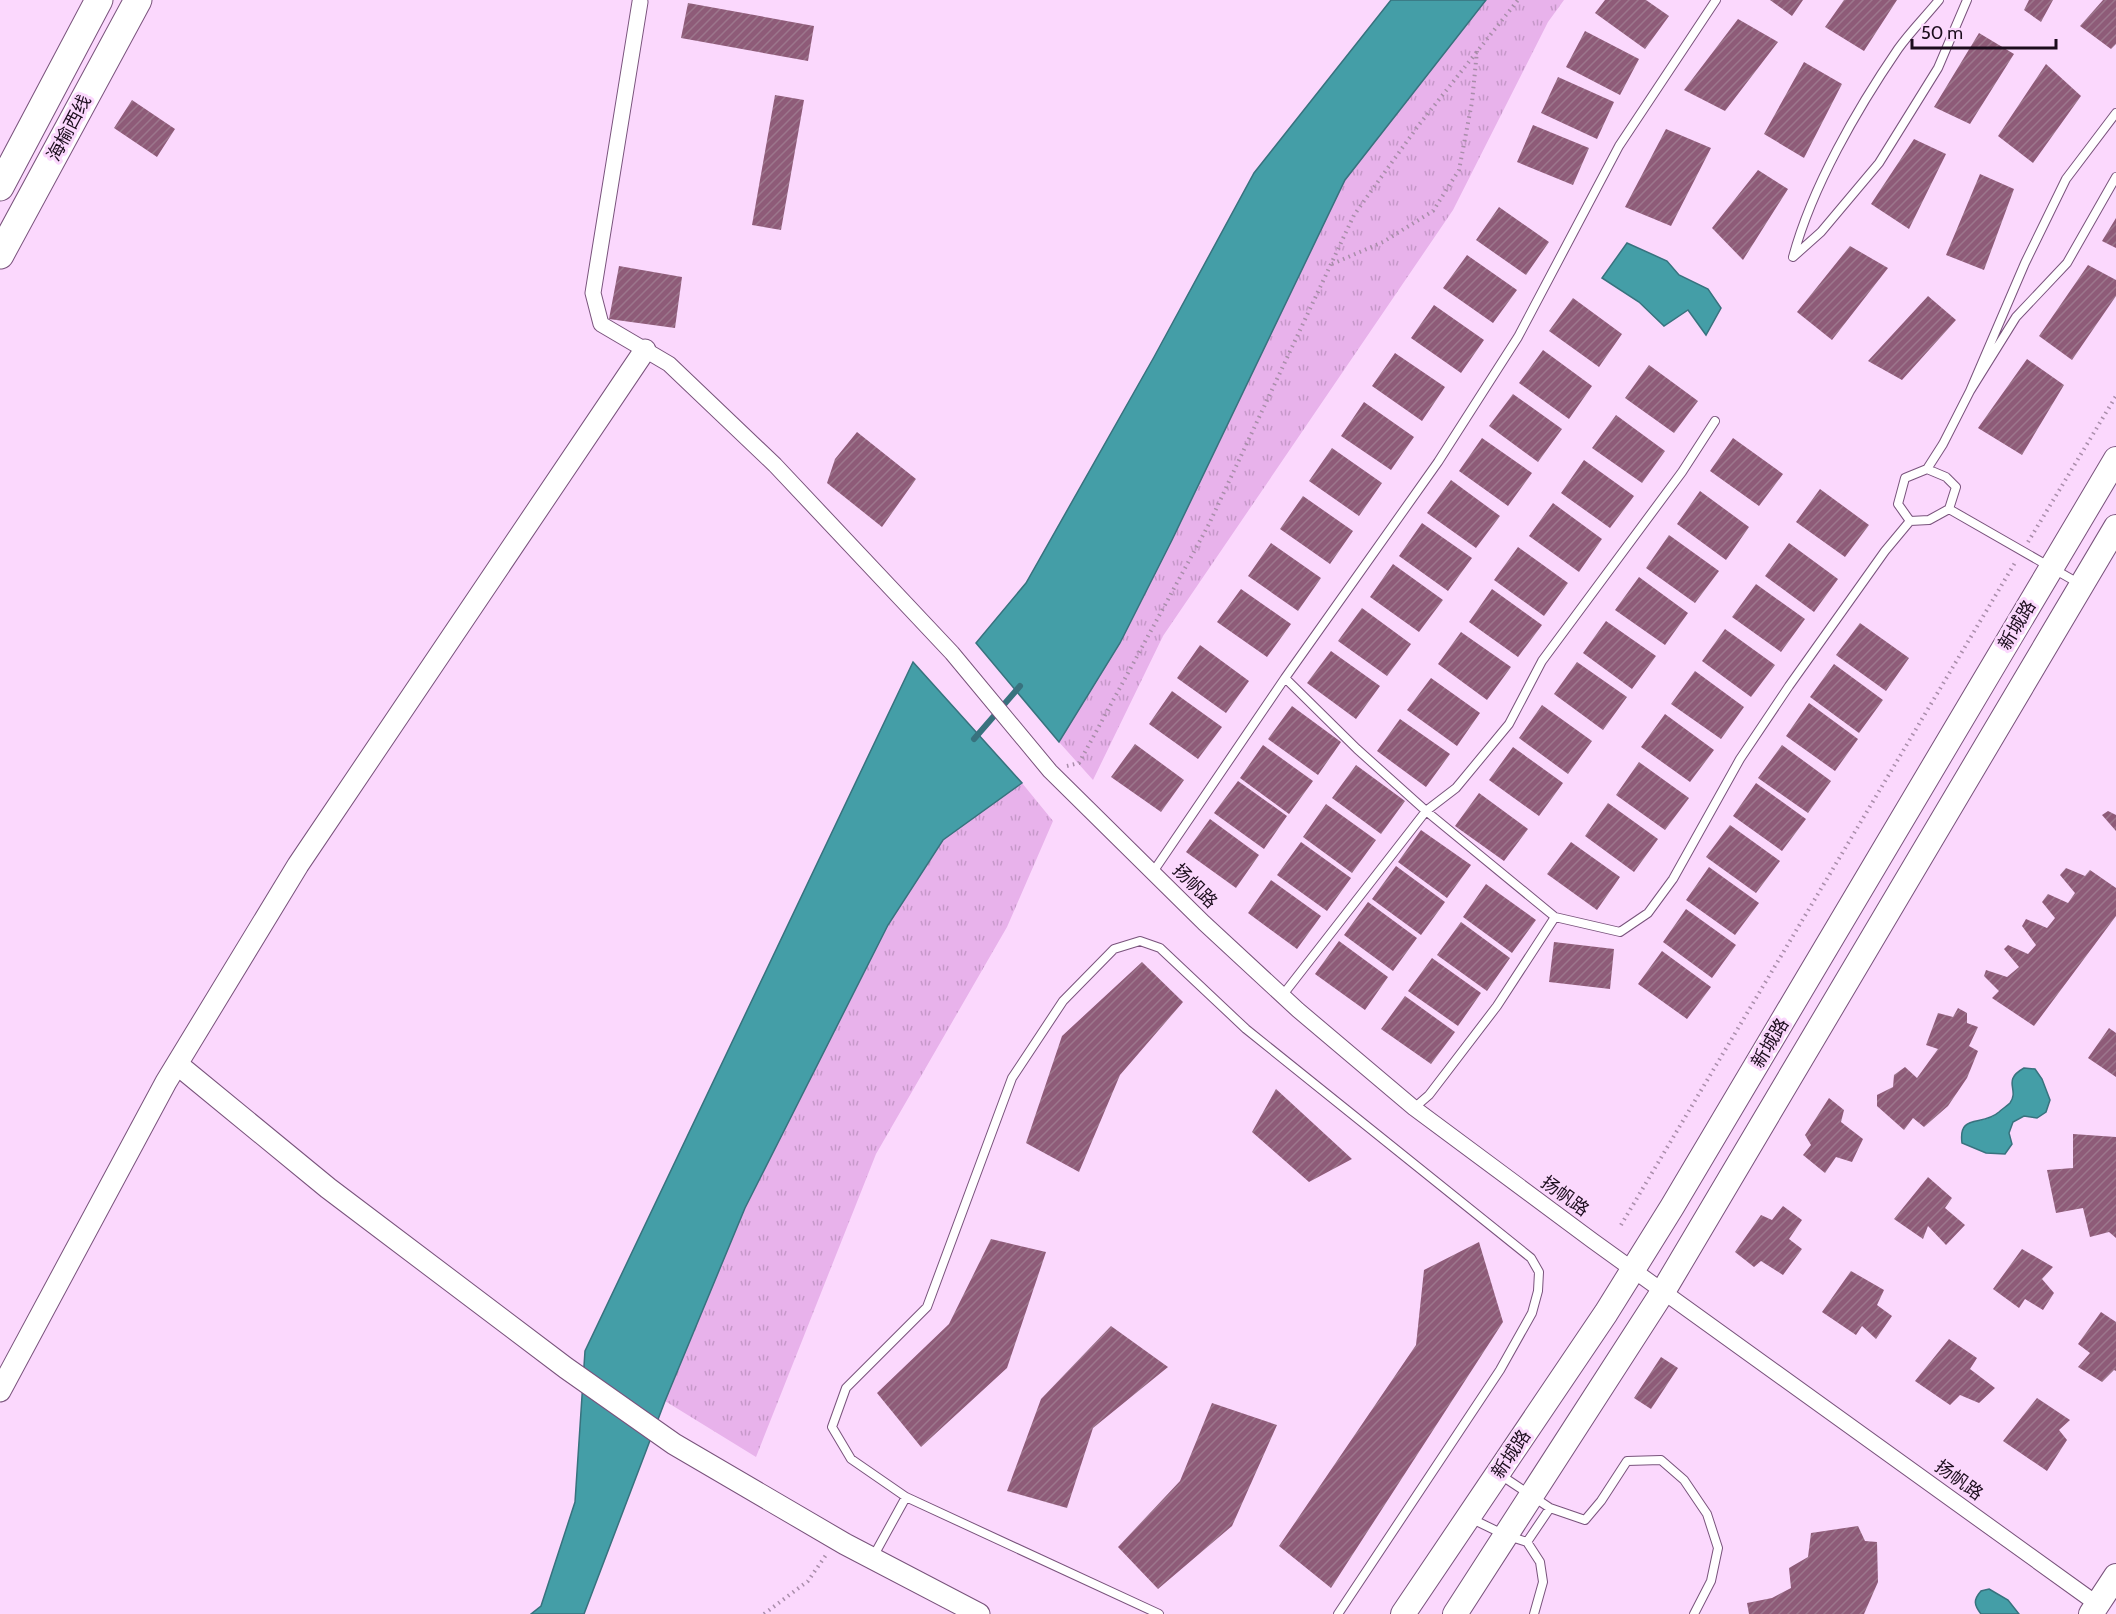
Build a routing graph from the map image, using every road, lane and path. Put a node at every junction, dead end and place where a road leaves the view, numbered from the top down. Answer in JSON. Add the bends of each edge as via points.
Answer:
{"nodes":[{"id":1,"x":99,"y":0,"type":"edge"},
{"id":2,"x":137,"y":0,"type":"edge"},
{"id":3,"x":1518,"y":0,"type":"edge"},
{"id":4,"x":1716,"y":0,"type":"edge"},
{"id":5,"x":1939,"y":0,"type":"edge"},
{"id":6,"x":1967,"y":0,"type":"edge"},
{"id":7,"x":640,"y":2,"type":"dead end"},
{"id":8,"x":1478,"y":50,"type":"junction"},
{"id":9,"x":2116,"y":113,"type":"edge"},
{"id":10,"x":2116,"y":177,"type":"edge"},
{"id":11,"x":0,"y":187,"type":"edge"},
{"id":12,"x":0,"y":255,"type":"edge"},
{"id":13,"x":1332,"y":264,"type":"junction"},
{"id":14,"x":645,"y":350,"type":"junction"},
{"id":15,"x":1970,"y":391,"type":"junction"},
{"id":16,"x":2116,"y":396,"type":"edge"},
{"id":17,"x":1715,"y":421,"type":"dead end"},
{"id":18,"x":2116,"y":459,"type":"edge"},
{"id":19,"x":1927,"y":469,"type":"junction"},
{"id":20,"x":1948,"y":509,"type":"junction"},
{"id":21,"x":1910,"y":520,"type":"junction"},
{"id":22,"x":2116,"y":527,"type":"edge"},
{"id":23,"x":2022,"y":551,"type":"junction"},
{"id":24,"x":2051,"y":568,"type":"junction"},
{"id":25,"x":2081,"y":585,"type":"junction"},
{"id":26,"x":1285,"y":678,"type":"junction"},
{"id":27,"x":1050,"y":771,"type":"junction"},
{"id":28,"x":1426,"y":811,"type":"junction"},
{"id":29,"x":1153,"y":872,"type":"junction"},
{"id":30,"x":1555,"y":917,"type":"junction"},
{"id":31,"x":1282,"y":996,"type":"junction"},
{"id":32,"x":177,"y":1064,"type":"junction"},
{"id":33,"x":1414,"y":1108,"type":"junction"},
{"id":34,"x":1621,"y":1226,"type":"dead end"},
{"id":35,"x":1633,"y":1268,"type":"junction"},
{"id":36,"x":1664,"y":1290,"type":"junction"},
{"id":37,"x":0,"y":1391,"type":"edge"},
{"id":38,"x":1498,"y":1473,"type":"junction"},
{"id":39,"x":906,"y":1497,"type":"junction"},
{"id":40,"x":1540,"y":1502,"type":"junction"},
{"id":41,"x":1468,"y":1518,"type":"junction"},
{"id":42,"x":837,"y":1539,"type":"junction"},
{"id":43,"x":1516,"y":1539,"type":"junction"},
{"id":44,"x":873,"y":1558,"type":"junction"},
{"id":45,"x":2116,"y":1576,"type":"edge"},
{"id":46,"x":2094,"y":1609,"type":"edge"},
{"id":47,"x":764,"y":1614,"type":"edge"},
{"id":48,"x":979,"y":1614,"type":"edge"},
{"id":49,"x":1159,"y":1614,"type":"edge"},
{"id":50,"x":1338,"y":1614,"type":"edge"},
{"id":51,"x":1403,"y":1614,"type":"edge"},
{"id":52,"x":1455,"y":1614,"type":"edge"},
{"id":53,"x":1534,"y":1614,"type":"edge"},
{"id":54,"x":1694,"y":1614,"type":"edge"}],
"edges":[{"from":1,"to":11,"type":"highway","name":"海榆西线"},
{"from":2,"to":12,"type":"highway","name":"海榆西线"},
{"from":3,"to":8,"type":"path"},
{"from":4,"to":26,"type":"lane","via":[[1619,146],[1518,338],[1438,462]]},
{"from":5,"to":6,"type":"lane","via":[[1899,48],[1837,148],[1800,230],[1793,257],[1821,232],[1879,164],[1938,68]]},
{"from":7,"to":14,"type":"street","name":"扬帆路","via":[[593,293],[601,324]]},
{"from":8,"to":13,"type":"path","via":[[1354,215]]},
{"from":8,"to":13,"type":"path","via":[[1459,170],[1433,211],[1383,242]]},
{"from":9,"to":15,"type":"lane","via":[[2066,178]]},
{"from":10,"to":15,"type":"lane","via":[[2067,263],[2016,317]]},
{"from":13,"to":27,"type":"path","via":[[1209,524],[1078,763]]},
{"from":14,"to":27,"type":"street","name":"扬帆路","via":[[669,364],[775,465],[952,653]]},
{"from":14,"to":32,"type":"street","via":[[297,865]]},
{"from":15,"to":19,"type":"lane"},
{"from":16,"to":23,"type":"path"},
{"from":17,"to":28,"type":"lane","via":[[1682,472],[1542,661],[1509,724],[1456,788]]},
{"from":18,"to":24,"type":"main road","name":"新城路"},
{"from":19,"to":20,"type":"lane","via":[[1946,477],[1956,487]]},
{"from":19,"to":21,"type":"lane","via":[[1905,478],[1898,504]]},
{"from":20,"to":21,"type":"lane","via":[[1929,520]]},
{"from":20,"to":23,"type":"lane"},
{"from":21,"to":30,"type":"lane","via":[[1740,759],[1673,879],[1648,913],[1620,932]]},
{"from":22,"to":25,"type":"main road","name":"新城路"},
{"from":23,"to":24,"type":"lane"},
{"from":23,"to":34,"type":"path"},
{"from":24,"to":25,"type":"lane"},
{"from":24,"to":35,"type":"main road","name":"新城路"},
{"from":25,"to":36,"type":"main road","name":"新城路"},
{"from":26,"to":28,"type":"lane"},
{"from":26,"to":29,"type":"lane"},
{"from":27,"to":29,"type":"street","name":"扬帆路"},
{"from":28,"to":30,"type":"lane"},
{"from":28,"to":31,"type":"lane"},
{"from":29,"to":31,"type":"street","name":"扬帆路"},
{"from":30,"to":33,"type":"lane","via":[[1497,1006],[1429,1095]]},
{"from":31,"to":33,"type":"street","name":"扬帆路"},
{"from":32,"to":37,"type":"street"},
{"from":32,"to":42,"type":"street","via":[[328,1188],[566,1368],[674,1444]]},
{"from":33,"to":35,"type":"street","name":"扬帆路"},
{"from":35,"to":36,"type":"street","name":"扬帆路"},
{"from":35,"to":38,"type":"main road","name":"新城路"},
{"from":36,"to":40,"type":"main road","name":"新城路"},
{"from":36,"to":46,"type":"street","name":"扬帆路"},
{"from":38,"to":40,"type":"lane"},
{"from":38,"to":41,"type":"main road","name":"新城路"},
{"from":39,"to":44,"type":"lane"},
{"from":39,"to":49,"type":"lane"},
{"from":39,"to":50,"type":"lane","via":[[851,1459],[832,1427],[846,1388],[927,1307],[1012,1078],[1063,1001],[1114,950],[1140,941],[1160,948],[1246,1029],[1531,1258],[1539,1272],[1532,1313],[1500,1370]]},
{"from":40,"to":43,"type":"main road","name":"新城路"},
{"from":40,"to":54,"type":"lane","via":[[1585,1520],[1627,1461],[1661,1460],[1684,1480],[1707,1514],[1718,1548],[1711,1581]]},
{"from":41,"to":43,"type":"lane"},
{"from":41,"to":51,"type":"main road","name":"新城路"},
{"from":42,"to":44,"type":"street"},
{"from":42,"to":47,"type":"path","via":[[808,1581]]},
{"from":43,"to":52,"type":"main road","name":"新城路"},
{"from":43,"to":53,"type":"lane","via":[[1540,1562],[1543,1582]]},
{"from":44,"to":48,"type":"street"},
{"from":45,"to":46,"type":"main road"}]}
